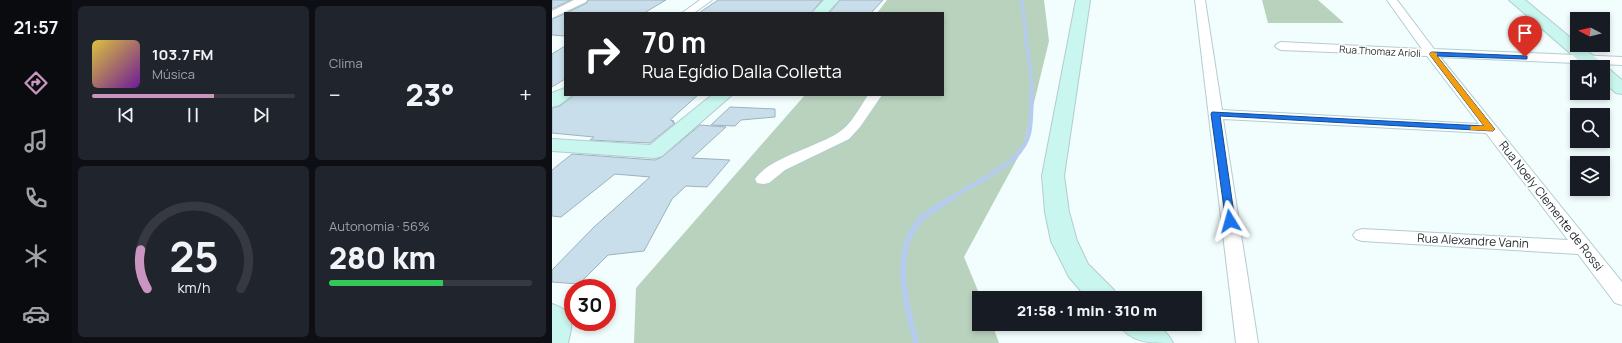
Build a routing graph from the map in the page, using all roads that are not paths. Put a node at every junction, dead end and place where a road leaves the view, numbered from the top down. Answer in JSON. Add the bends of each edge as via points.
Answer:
{"nodes":[{"id":1,"x":582,"y":0,"type":"edge"},
{"id":2,"x":707,"y":0,"type":"edge"},
{"id":3,"x":832,"y":0,"type":"edge"},
{"id":4,"x":1083,"y":0,"type":"edge"},
{"id":5,"x":1200,"y":0,"type":"edge"},
{"id":6,"x":1392,"y":0,"type":"edge"},
{"id":7,"x":1516,"y":0,"type":"edge"},
{"id":8,"x":689,"y":12,"type":"edge"},
{"id":9,"x":820,"y":12,"type":"edge"},
{"id":10,"x":552,"y":16,"type":"edge"},
{"id":11,"x":564,"y":18,"type":"edge"},
{"id":12,"x":1281,"y":46,"type":"dead end"},
{"id":13,"x":1432,"y":54,"type":"junction"},
{"id":14,"x":1588,"y":60,"type":"edge"},
{"id":15,"x":1622,"y":61,"type":"edge"},
{"id":16,"x":1570,"y":62,"type":"edge"},
{"id":17,"x":1610,"y":62,"type":"edge"},
{"id":18,"x":1610,"y":79,"type":"edge"},
{"id":19,"x":1622,"y":89,"type":"edge"},
{"id":20,"x":564,"y":94,"type":"edge"},
{"id":21,"x":722,"y":96,"type":"edge"},
{"id":22,"x":873,"y":96,"type":"edge"},
{"id":23,"x":552,"y":101,"type":"edge"},
{"id":24,"x":1215,"y":114,"type":"junction"},
{"id":25,"x":1490,"y":129,"type":"junction"},
{"id":26,"x":552,"y":145,"type":"edge"},
{"id":27,"x":763,"y":178,"type":"dead end"},
{"id":28,"x":1362,"y":235,"type":"dead end"},
{"id":29,"x":1583,"y":248,"type":"junction"},
{"id":30,"x":1098,"y":291,"type":"edge"},
{"id":31,"x":1622,"y":297,"type":"edge"},
{"id":32,"x":1142,"y":331,"type":"edge"},
{"id":33,"x":1158,"y":343,"type":"edge"},
{"id":34,"x":1247,"y":343,"type":"edge"}],
"edges":[{"from":1,"to":10,"type":"street"},
{"from":2,"to":8,"type":"street"},
{"from":3,"to":9,"type":"street"},
{"from":4,"to":30,"type":"street","via":[[1053,176],[1057,212],[1064,241],[1078,270]]},
{"from":5,"to":24,"type":"street"},
{"from":6,"to":13,"type":"street","name":"Rua Noely Clemente de Rossi"},
{"from":7,"to":14,"type":"street"},
{"from":10,"to":11,"type":"street"},
{"from":12,"to":13,"type":"street","name":"Rua Thomaz Arioli"},
{"from":13,"to":16,"type":"street","name":"Rua Thomaz Arioli"},
{"from":13,"to":25,"type":"street","name":"Rua Noely Clemente de Rossi"},
{"from":15,"to":17,"type":"street","name":"Rua Thomaz Arioli"},
{"from":18,"to":19,"type":"street"},
{"from":20,"to":23,"type":"street"},
{"from":21,"to":26,"type":"street","via":[[655,152]]},
{"from":22,"to":27,"type":"street","via":[[844,136],[779,167]]},
{"from":24,"to":25,"type":"street"},
{"from":24,"to":34,"type":"street"},
{"from":25,"to":29,"type":"street","name":"Rua Noely Clemente de Rossi"},
{"from":28,"to":29,"type":"street","name":"Rua Alexandre Vanin"},
{"from":29,"to":31,"type":"street","name":"Rua Noely Clemente de Rossi"},
{"from":32,"to":33,"type":"street"}]}
